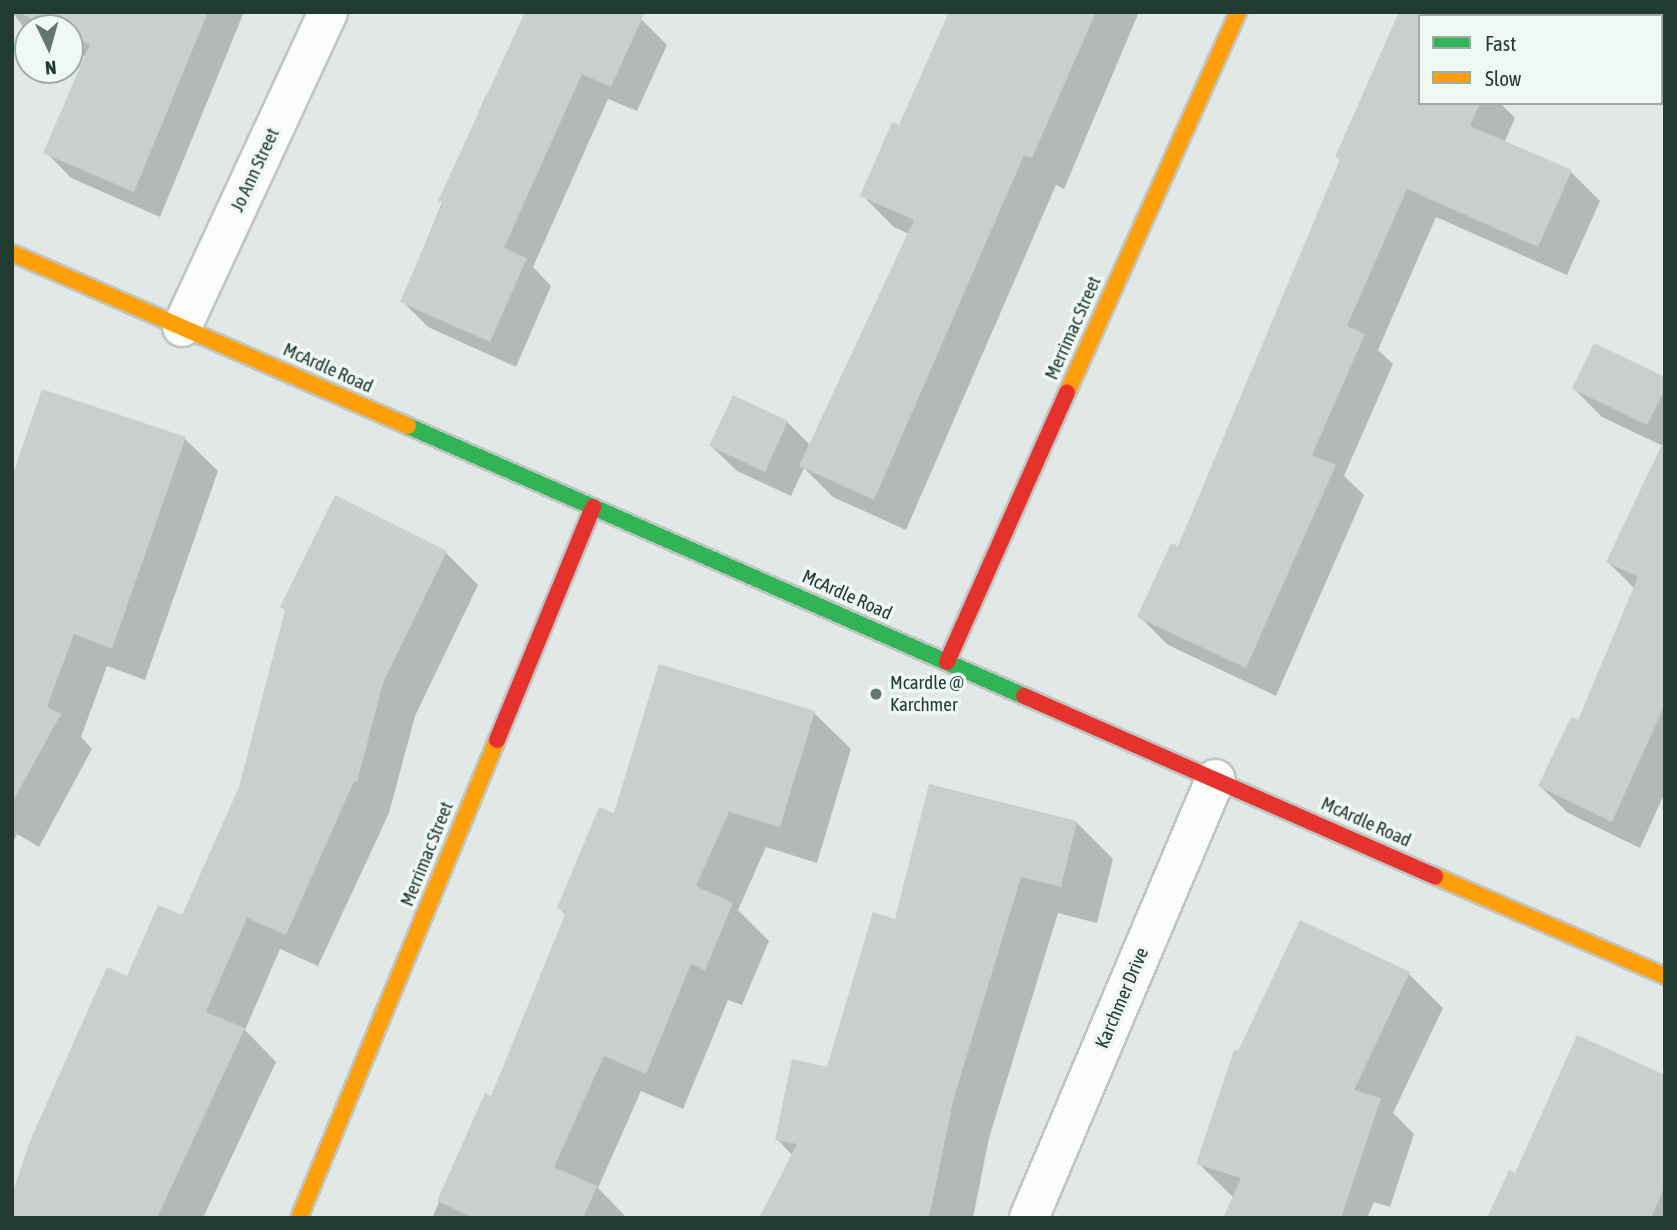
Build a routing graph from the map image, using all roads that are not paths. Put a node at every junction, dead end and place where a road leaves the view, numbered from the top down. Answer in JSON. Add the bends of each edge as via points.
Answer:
{"nodes":[{"id":1,"x":328,"y":12,"type":"edge"},
{"id":2,"x":1238,"y":12,"type":"edge"},
{"id":3,"x":12,"y":253,"type":"edge"},
{"id":4,"x":182,"y":327,"type":"junction"},
{"id":5,"x":593,"y":507,"type":"junction"},
{"id":6,"x":947,"y":662,"type":"junction"},
{"id":7,"x":1216,"y":779,"type":"junction"},
{"id":8,"x":1665,"y":976,"type":"edge"},
{"id":9,"x":299,"y":1218,"type":"edge"},
{"id":10,"x":1029,"y":1218,"type":"edge"}],
"edges":[{"from":1,"to":4,"type":"street","name":"Jo Ann Street"},
{"from":2,"to":6,"type":"main road","name":"Merrimac Street"},
{"from":3,"to":4,"type":"main road","name":"McArdle Road"},
{"from":4,"to":5,"type":"main road","name":"McArdle Road"},
{"from":5,"to":6,"type":"main road","name":"McArdle Road"},
{"from":5,"to":9,"type":"main road","name":"Merrimac Street"},
{"from":6,"to":7,"type":"main road","name":"McArdle Road"},
{"from":7,"to":8,"type":"main road","name":"McArdle Road"},
{"from":7,"to":10,"type":"street","name":"Karchmer Drive"}]}
